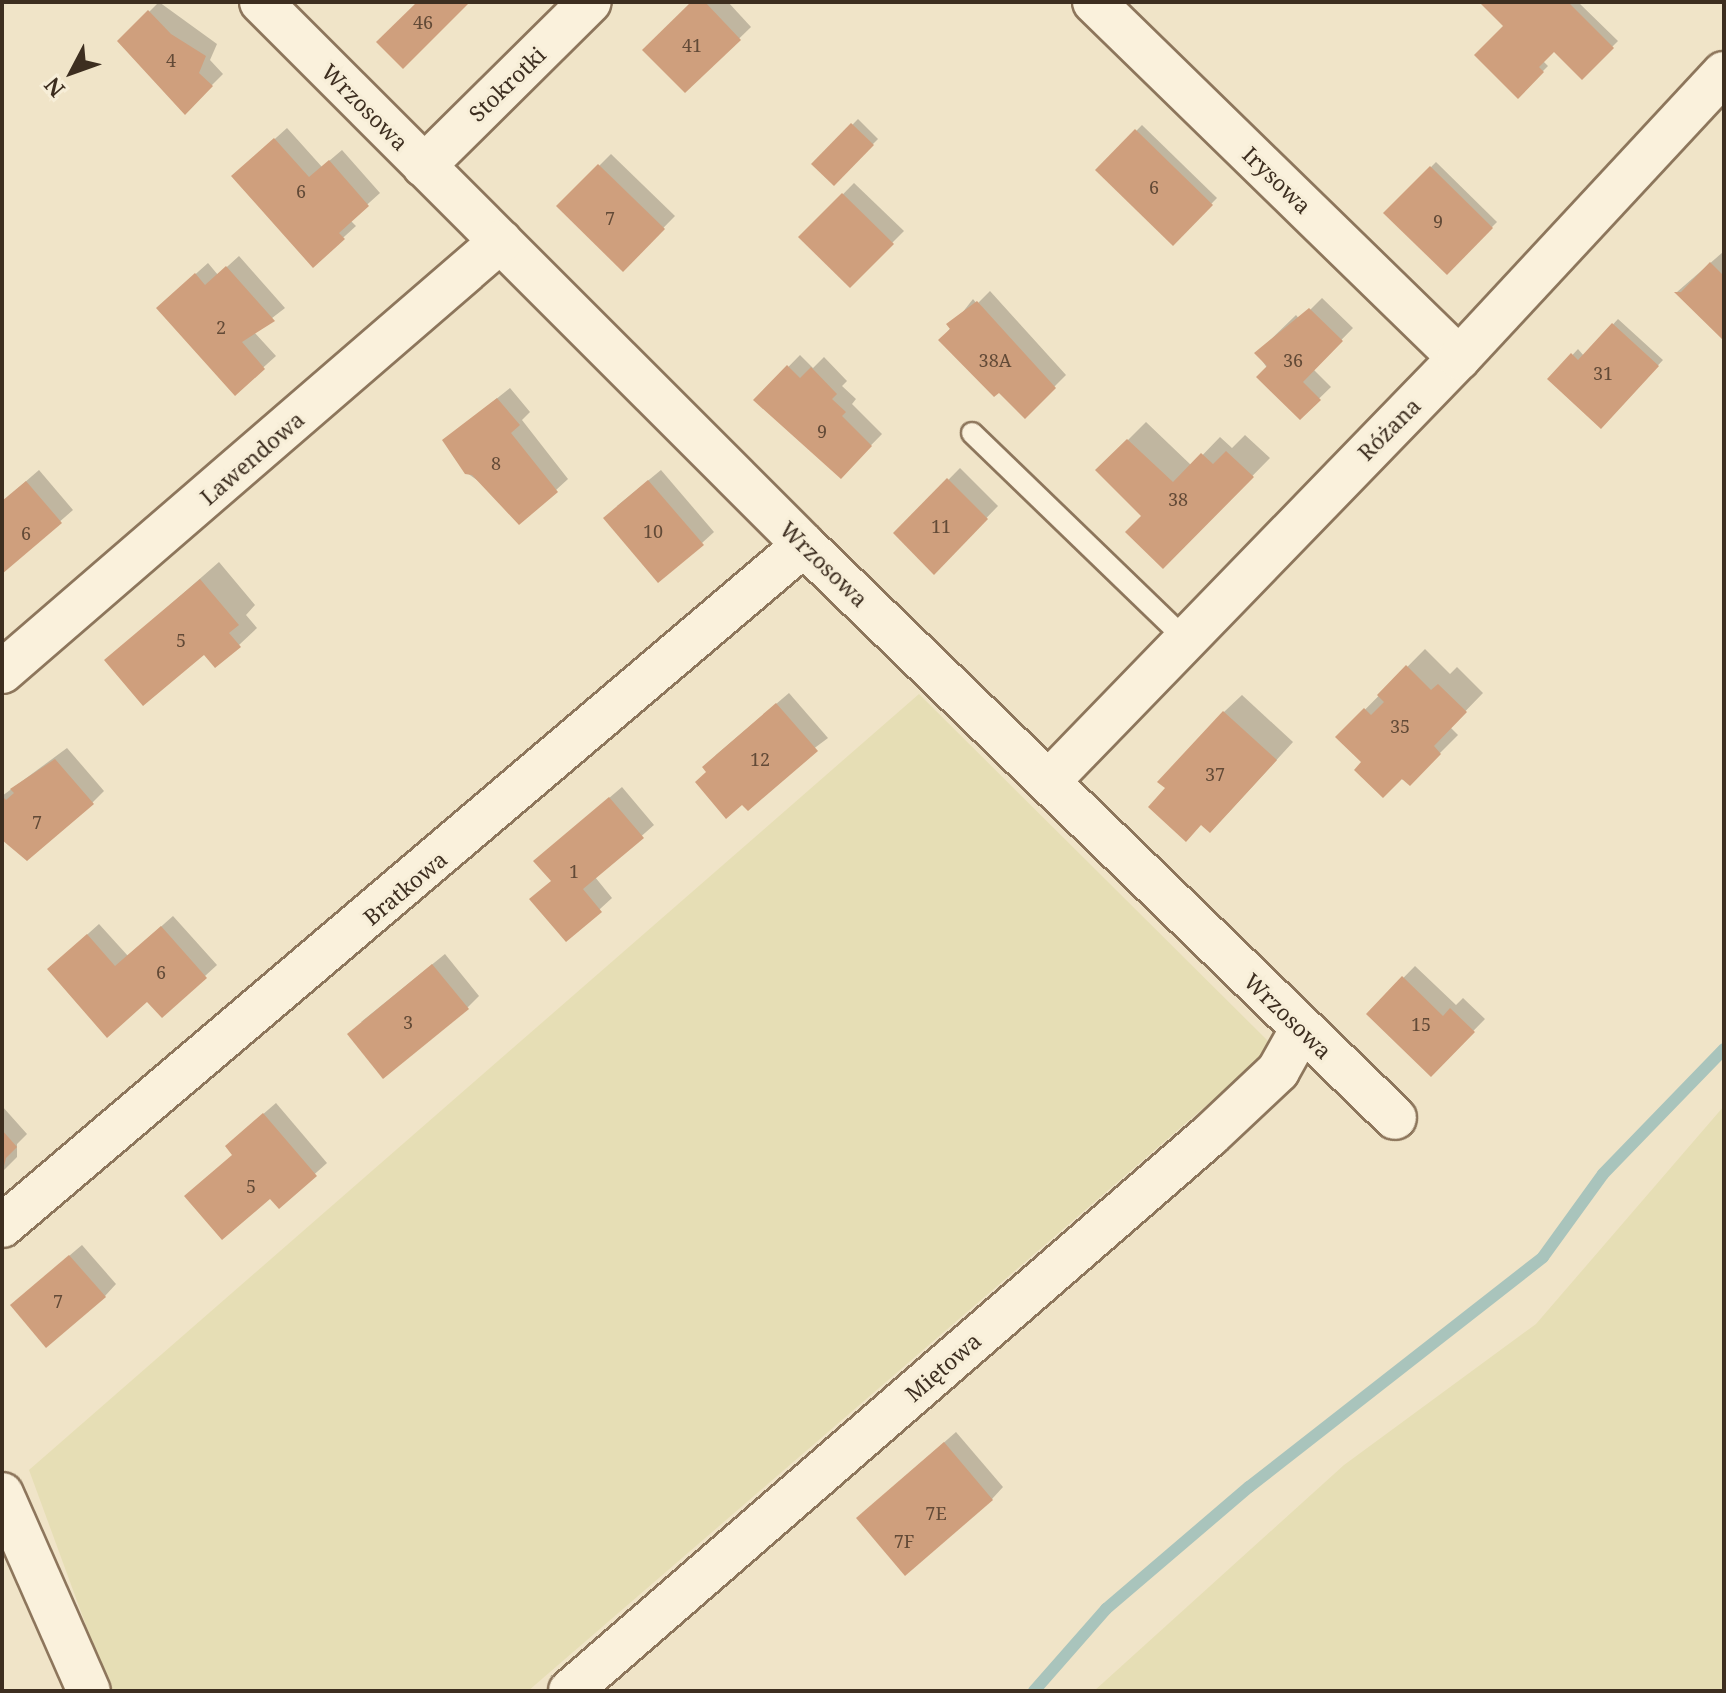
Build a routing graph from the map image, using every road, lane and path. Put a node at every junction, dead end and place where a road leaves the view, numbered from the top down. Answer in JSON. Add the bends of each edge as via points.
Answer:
{"nodes":[{"id":1,"x":261,"y":2,"type":"edge"},
{"id":2,"x":590,"y":2,"type":"edge"},
{"id":3,"x":1094,"y":2,"type":"edge"},
{"id":4,"x":1724,"y":73,"type":"edge"},
{"id":5,"x":424,"y":166,"type":"junction"},
{"id":6,"x":501,"y":241,"type":"junction"},
{"id":7,"x":1459,"y":358,"type":"junction"},
{"id":8,"x":972,"y":433,"type":"dead end"},
{"id":9,"x":804,"y":545,"type":"junction"},
{"id":10,"x":1186,"y":640,"type":"junction"},
{"id":11,"x":2,"y":672,"type":"edge"},
{"id":12,"x":1050,"y":780,"type":"junction"},
{"id":13,"x":1301,"y":1030,"type":"junction"},
{"id":14,"x":1395,"y":1118,"type":"dead end"},
{"id":15,"x":2,"y":1226,"type":"edge"},
{"id":16,"x":2,"y":1494,"type":"edge"},
{"id":17,"x":89,"y":1691,"type":"edge"},
{"id":18,"x":570,"y":1691,"type":"edge"}],
"edges":[{"from":1,"to":5,"type":"street","name":"Wrzosowa"},
{"from":2,"to":5,"type":"street","name":"Stokrotki"},
{"from":3,"to":7,"type":"street","name":"Irysowa"},
{"from":4,"to":7,"type":"street","name":"Różana"},
{"from":5,"to":6,"type":"street","name":"Wrzosowa"},
{"from":6,"to":9,"type":"street","name":"Wrzosowa"},
{"from":6,"to":11,"type":"street","name":"Lawendowa"},
{"from":7,"to":10,"type":"street","name":"Różana"},
{"from":8,"to":10,"type":"lane"},
{"from":9,"to":12,"type":"street","name":"Wrzosowa"},
{"from":9,"to":15,"type":"street","name":"Bratkowa"},
{"from":10,"to":12,"type":"street","name":"Różana"},
{"from":12,"to":13,"type":"street","name":"Wrzosowa"},
{"from":13,"to":14,"type":"street","name":"Wrzosowa"},
{"from":13,"to":18,"type":"street","name":"Miętowa","via":[[1278,1071],[1209,1136]]},
{"from":16,"to":17,"type":"street"}]}
